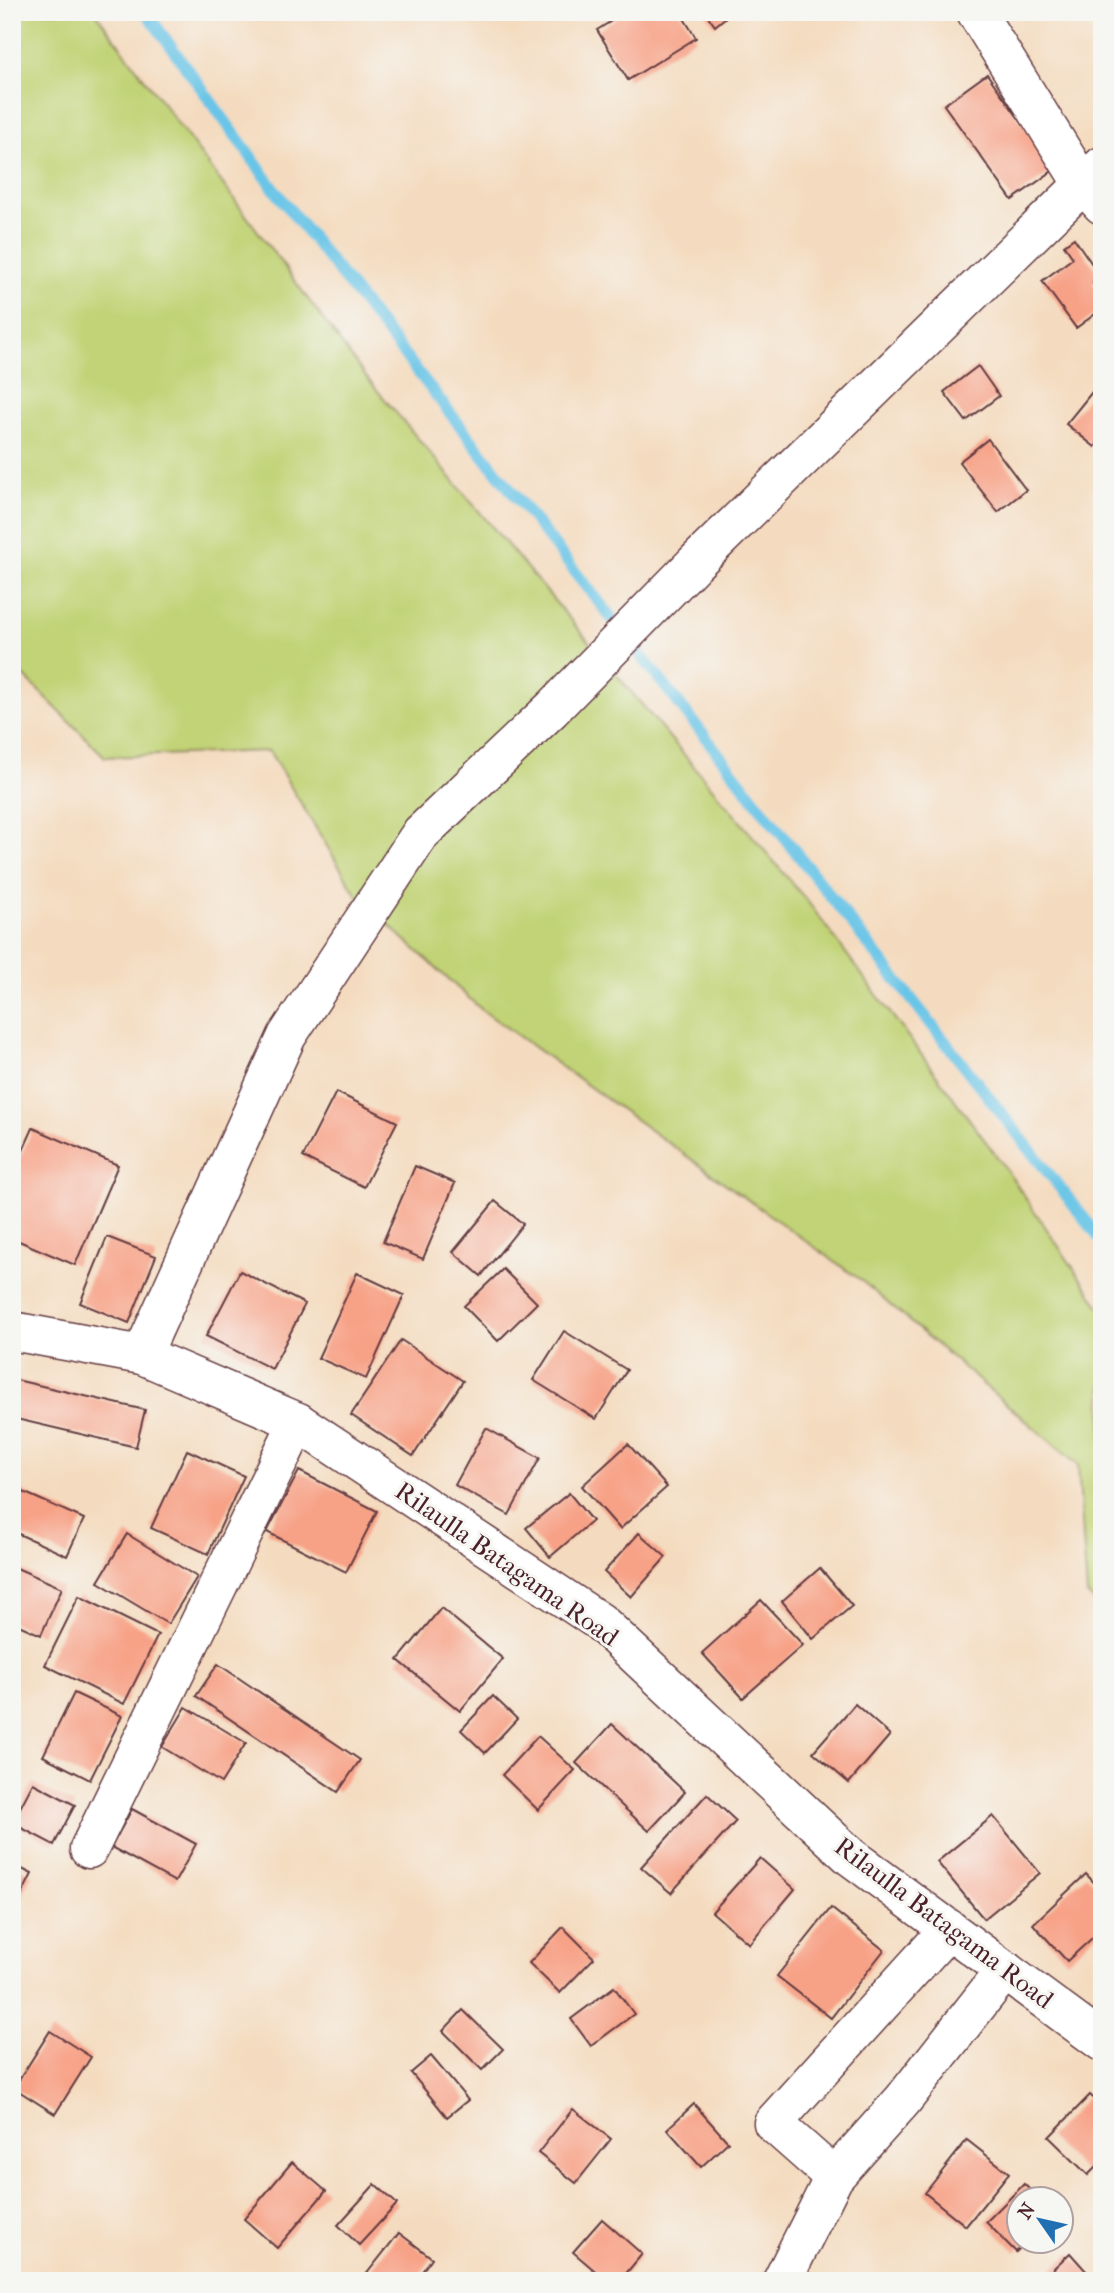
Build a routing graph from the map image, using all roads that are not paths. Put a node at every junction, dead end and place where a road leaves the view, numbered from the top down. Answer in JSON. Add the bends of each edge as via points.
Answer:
{"nodes":[{"id":1,"x":976,"y":12,"type":"edge"},
{"id":2,"x":1095,"y":185,"type":"edge"},
{"id":3,"x":12,"y":1331,"type":"edge"},
{"id":4,"x":142,"y":1355,"type":"junction"},
{"id":5,"x":298,"y":1423,"type":"junction"},
{"id":6,"x":89,"y":1849,"type":"dead end"},
{"id":7,"x":949,"y":1929,"type":"junction"},
{"id":8,"x":1005,"y":1970,"type":"junction"},
{"id":9,"x":1102,"y":2042,"type":"edge"},
{"id":10,"x":834,"y":2177,"type":"junction"},
{"id":11,"x":782,"y":2281,"type":"edge"}],
"edges":[{"from":1,"to":2,"type":"street"},
{"from":2,"to":4,"type":"street","via":[[979,288],[421,833],[287,1036]]},
{"from":3,"to":4,"type":"street","name":"Rilaulla Batagama Road"},
{"from":4,"to":5,"type":"street","name":"Rilaulla Batagama Road"},
{"from":5,"to":6,"type":"street"},
{"from":5,"to":7,"type":"street","name":"Rilaulla Batagama Road","via":[[600,1622],[851,1857]]},
{"from":7,"to":8,"type":"street","name":"Rilaulla Batagama Road"},
{"from":7,"to":10,"type":"street","via":[[773,2123]]},
{"from":8,"to":9,"type":"street","name":"Rilaulla Batagama Road"},
{"from":8,"to":10,"type":"street","via":[[903,2100]]},
{"from":10,"to":11,"type":"street"}]}
